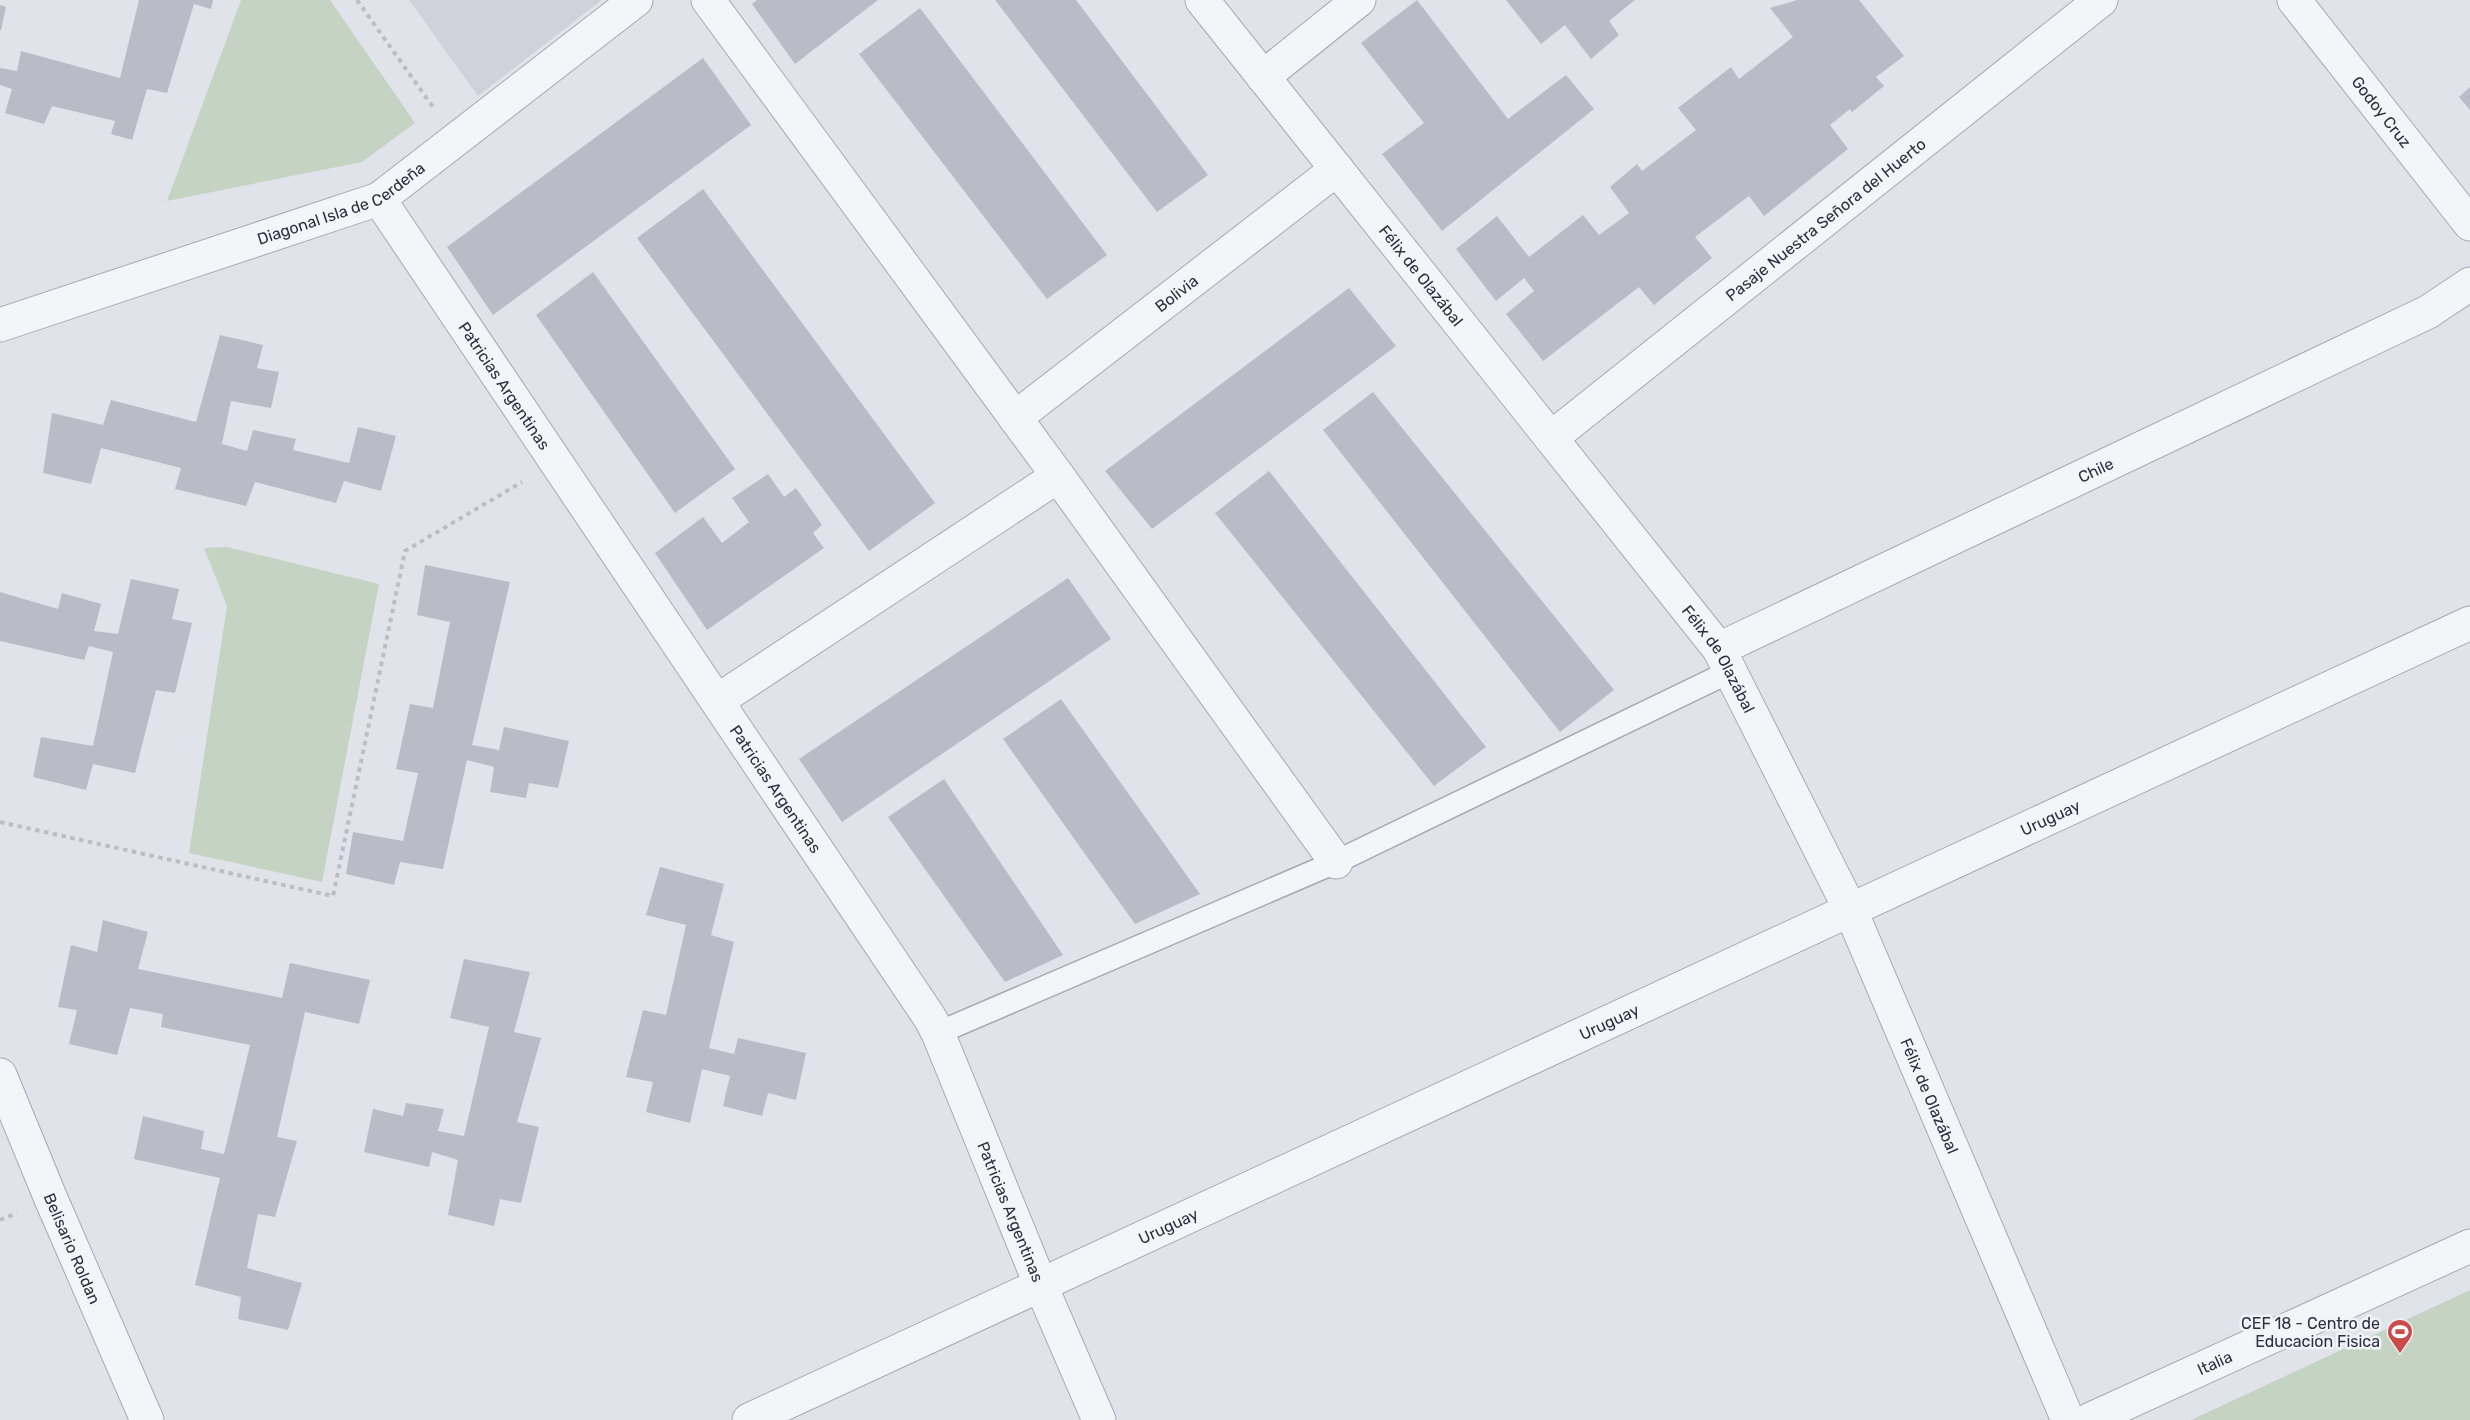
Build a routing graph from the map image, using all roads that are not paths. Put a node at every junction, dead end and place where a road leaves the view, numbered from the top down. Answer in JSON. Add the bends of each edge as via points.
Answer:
{"nodes":[{"id":1,"x":636,"y":0,"type":"edge"},
{"id":2,"x":708,"y":0,"type":"edge"},
{"id":3,"x":1202,"y":0,"type":"edge"},
{"id":4,"x":1359,"y":0,"type":"edge"},
{"id":5,"x":2101,"y":0,"type":"edge"},
{"id":6,"x":2294,"y":0,"type":"edge"},
{"id":7,"x":1263,"y":77,"type":"junction"},
{"id":8,"x":1337,"y":169,"type":"junction"},
{"id":9,"x":379,"y":199,"type":"junction"},
{"id":10,"x":2470,"y":224,"type":"edge"},
{"id":11,"x":2470,"y":284,"type":"edge"},
{"id":12,"x":0,"y":325,"type":"edge"},
{"id":13,"x":1015,"y":418,"type":"junction"},
{"id":14,"x":1551,"y":438,"type":"junction"},
{"id":15,"x":1058,"y":477,"type":"junction"},
{"id":16,"x":2470,"y":623,"type":"edge"},
{"id":17,"x":1725,"y":660,"type":"junction"},
{"id":18,"x":717,"y":701,"type":"junction"},
{"id":19,"x":1336,"y":862,"type":"junction"},
{"id":20,"x":1850,"y":909,"type":"junction"},
{"id":21,"x":938,"y":1033,"type":"junction"},
{"id":22,"x":0,"y":1075,"type":"edge"},
{"id":23,"x":2470,"y":1246,"type":"edge"},
{"id":24,"x":1041,"y":1286,"type":"junction"},
{"id":25,"x":147,"y":1420,"type":"edge"},
{"id":26,"x":749,"y":1420,"type":"edge"},
{"id":27,"x":1099,"y":1420,"type":"edge"},
{"id":28,"x":2068,"y":1420,"type":"edge"},
{"id":29,"x":2089,"y":1420,"type":"edge"}],
"edges":[{"from":1,"to":9,"type":"street","name":"Diagonal Isla de Cerdeña"},
{"from":2,"to":13,"type":"street"},
{"from":3,"to":7,"type":"street","name":"Félix de Olazábal"},
{"from":4,"to":7,"type":"street"},
{"from":5,"to":14,"type":"street","name":"Pasaje Nuestra Señora del Huerto"},
{"from":6,"to":10,"type":"street","name":"Godoy Cruz"},
{"from":7,"to":8,"type":"street","name":"Félix de Olazábal"},
{"from":8,"to":13,"type":"street","name":"Bolivia"},
{"from":8,"to":14,"type":"street","name":"Félix de Olazábal"},
{"from":9,"to":12,"type":"street","name":"Diagonal Isla de Cerdeña"},
{"from":9,"to":18,"type":"street","name":"Patricias Argentinas"},
{"from":11,"to":17,"type":"street","name":"Chile","via":[[2428,312]]},
{"from":13,"to":15,"type":"street"},
{"from":14,"to":17,"type":"street","name":"Félix de Olazábal"},
{"from":15,"to":18,"type":"street"},
{"from":15,"to":19,"type":"street"},
{"from":16,"to":20,"type":"street","name":"Uruguay"},
{"from":17,"to":19,"type":"lane"},
{"from":17,"to":20,"type":"street","name":"Félix de Olazábal"},
{"from":18,"to":21,"type":"street","name":"Patricias Argentinas"},
{"from":19,"to":21,"type":"lane"},
{"from":20,"to":24,"type":"street","name":"Uruguay"},
{"from":20,"to":28,"type":"street","name":"Félix de Olazábal"},
{"from":21,"to":24,"type":"street","name":"Patricias Argentinas"},
{"from":22,"to":25,"type":"street","name":"Belisario Roldan"},
{"from":23,"to":29,"type":"street","name":"Italia"},
{"from":24,"to":26,"type":"street","name":"Uruguay"},
{"from":24,"to":27,"type":"street","name":"Patricias Argentinas"}]}
